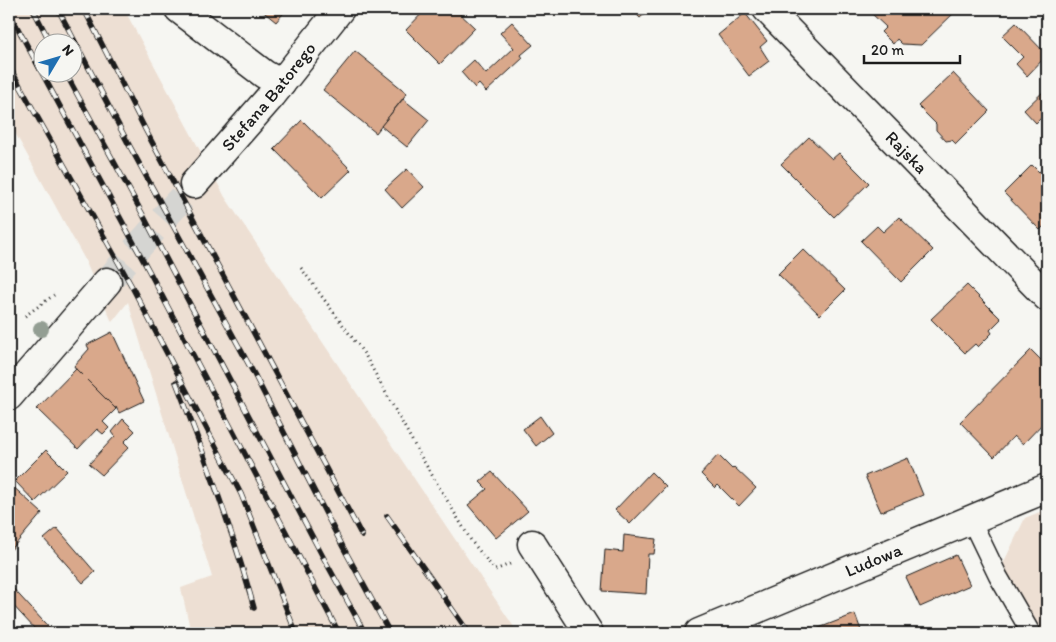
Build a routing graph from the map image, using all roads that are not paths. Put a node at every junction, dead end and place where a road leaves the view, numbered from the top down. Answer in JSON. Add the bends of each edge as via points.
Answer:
{"nodes":[{"id":1,"x":179,"y":9,"type":"edge"},
{"id":2,"x":340,"y":9,"type":"edge"},
{"id":3,"x":766,"y":9,"type":"edge"},
{"id":4,"x":281,"y":84,"type":"junction"},
{"id":5,"x":194,"y":184,"type":"tunnel mouth"},
{"id":6,"x":107,"y":282,"type":"tunnel mouth"},
{"id":7,"x":1047,"y":297,"type":"edge"},
{"id":8,"x":9,"y":396,"type":"edge"},
{"id":9,"x":1047,"y":488,"type":"edge"},
{"id":10,"x":971,"y":520,"type":"junction"},
{"id":11,"x":535,"y":548,"type":"road end"},
{"id":12,"x":589,"y":633,"type":"edge"},
{"id":13,"x":699,"y":633,"type":"edge"},
{"id":14,"x":1031,"y":633,"type":"edge"}],
"edges":[{"from":1,"to":4,"type":"street"},
{"from":2,"to":4,"type":"street","name":"Stefana Batorego"},
{"from":3,"to":7,"type":"street","name":"Rajska"},
{"from":4,"to":5,"type":"street","name":"Stefana Batorego"},
{"from":6,"to":8,"type":"street"},
{"from":9,"to":10,"type":"street","name":"Ludowa"},
{"from":10,"to":13,"type":"street","name":"Ludowa"},
{"from":10,"to":14,"type":"lane"},
{"from":11,"to":12,"type":"street"}]}
